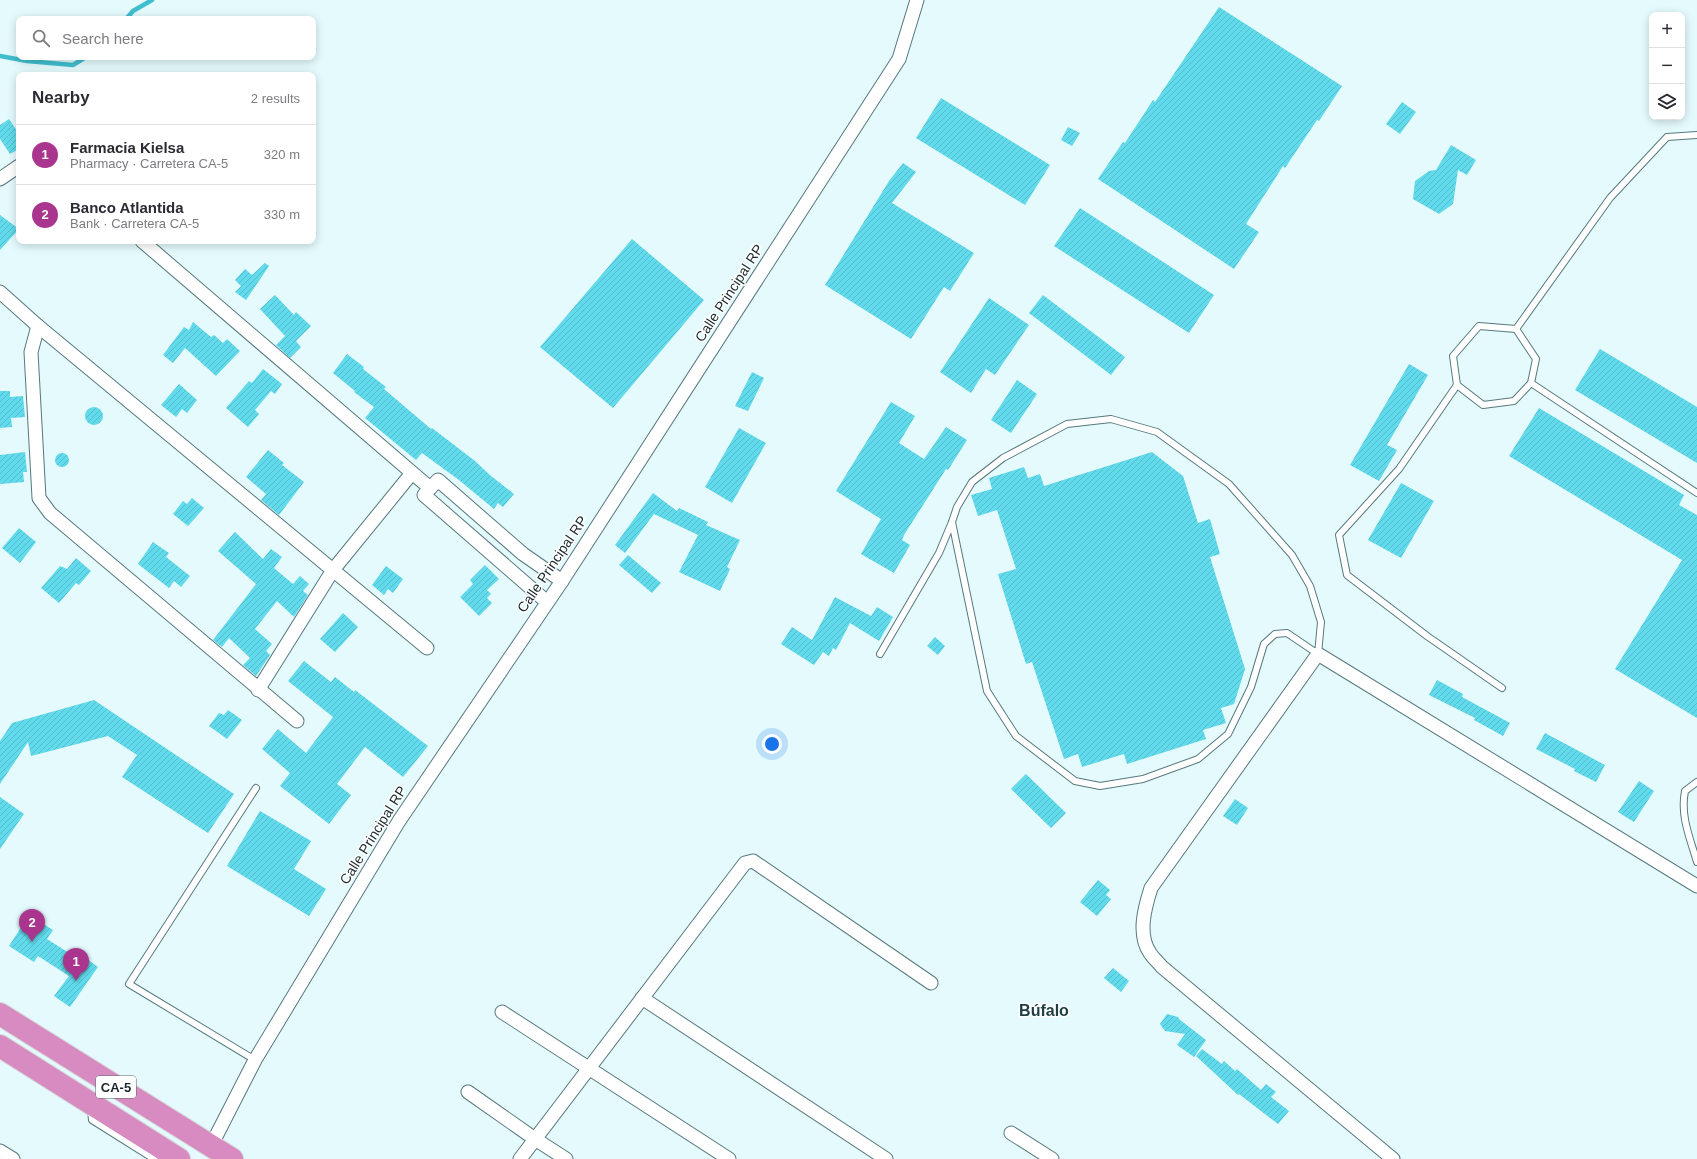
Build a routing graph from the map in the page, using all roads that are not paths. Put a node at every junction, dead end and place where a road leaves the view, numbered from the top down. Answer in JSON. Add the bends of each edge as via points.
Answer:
{"nodes":[{"id":1,"x":917,"y":0,"type":"edge"},
{"id":2,"x":1697,"y":135,"type":"edge"},
{"id":3,"x":16,"y":168,"type":"edge"},
{"id":4,"x":0,"y":179,"type":"edge"},
{"id":5,"x":145,"y":244,"type":"edge"},
{"id":6,"x":0,"y":292,"type":"edge"},
{"id":7,"x":38,"y":326,"type":"junction"},
{"id":8,"x":1516,"y":329,"type":"junction"},
{"id":9,"x":1532,"y":383,"type":"junction"},
{"id":10,"x":1457,"y":385,"type":"junction"},
{"id":11,"x":412,"y":473,"type":"junction"},
{"id":12,"x":431,"y":488,"type":"junction"},
{"id":13,"x":1697,"y":493,"type":"edge"},
{"id":14,"x":952,"y":522,"type":"junction"},
{"id":15,"x":333,"y":570,"type":"junction"},
{"id":16,"x":562,"y":581,"type":"junction"},
{"id":17,"x":547,"y":602,"type":"junction"},
{"id":18,"x":427,"y":648,"type":"dead end"},
{"id":19,"x":880,"y":654,"type":"dead end"},
{"id":20,"x":1318,"y":654,"type":"junction"},
{"id":21,"x":1502,"y":688,"type":"dead end"},
{"id":22,"x":258,"y":690,"type":"junction"},
{"id":23,"x":297,"y":721,"type":"dead end"},
{"id":24,"x":1697,"y":782,"type":"edge"},
{"id":25,"x":256,"y":788,"type":"dead end"},
{"id":26,"x":1697,"y":862,"type":"edge"},
{"id":27,"x":1697,"y":886,"type":"edge"},
{"id":28,"x":931,"y":983,"type":"dead end"},
{"id":29,"x":642,"y":998,"type":"junction"},
{"id":30,"x":502,"y":1012,"type":"dead end"},
{"id":31,"x":0,"y":1014,"type":"edge"},
{"id":32,"x":0,"y":1046,"type":"edge"},
{"id":33,"x":0,"y":1060,"type":"edge"},
{"id":34,"x":255,"y":1060,"type":"junction"},
{"id":35,"x":588,"y":1069,"type":"junction"},
{"id":36,"x":468,"y":1092,"type":"dead end"},
{"id":37,"x":90,"y":1102,"type":"junction"},
{"id":38,"x":1012,"y":1133,"type":"dead end"},
{"id":39,"x":535,"y":1139,"type":"junction"},
{"id":40,"x":211,"y":1146,"type":"junction"},
{"id":41,"x":0,"y":1151,"type":"edge"},
{"id":42,"x":13,"y":1159,"type":"edge"},
{"id":43,"x":154,"y":1159,"type":"edge"},
{"id":44,"x":179,"y":1159,"type":"edge"},
{"id":45,"x":232,"y":1159,"type":"edge"},
{"id":46,"x":520,"y":1159,"type":"edge"},
{"id":47,"x":566,"y":1159,"type":"edge"},
{"id":48,"x":729,"y":1159,"type":"edge"},
{"id":49,"x":886,"y":1159,"type":"edge"},
{"id":50,"x":1052,"y":1159,"type":"edge"},
{"id":51,"x":1393,"y":1159,"type":"edge"}],
"edges":[{"from":1,"to":16,"type":"street","name":"Calle Principal RP","via":[[899,59]]},
{"from":2,"to":8,"type":"lane","via":[[1667,137],[1610,198]]},
{"from":3,"to":4,"type":"street"},
{"from":5,"to":11,"type":"street"},
{"from":6,"to":7,"type":"street"},
{"from":7,"to":15,"type":"street"},
{"from":7,"to":22,"type":"street","via":[[31,352],[39,498],[50,513]]},
{"from":8,"to":9,"type":"lane","via":[[1536,359]]},
{"from":8,"to":10,"type":"lane","via":[[1479,326],[1453,356]]},
{"from":9,"to":10,"type":"lane","via":[[1514,401],[1483,405]]},
{"from":9,"to":13,"type":"lane"},
{"from":10,"to":21,"type":"lane","via":[[1399,469],[1339,535],[1347,575],[1427,636]]},
{"from":11,"to":12,"type":"street"},
{"from":11,"to":15,"type":"street"},
{"from":12,"to":16,"type":"street"},
{"from":12,"to":17,"type":"street"},
{"from":14,"to":19,"type":"lane","via":[[939,553]]},
{"from":14,"to":20,"type":"lane","via":[[957,506],[972,482],[1003,458],[1067,424],[1111,418],[1157,432],[1228,484],[1292,555],[1310,586],[1321,622]]},
{"from":14,"to":20,"type":"lane","via":[[987,691],[1016,736],[1075,781],[1100,786],[1143,779],[1198,759],[1228,734],[1251,687],[1264,644],[1275,634],[1287,633]]},
{"from":15,"to":18,"type":"street"},
{"from":15,"to":22,"type":"street"},
{"from":16,"to":17,"type":"street","name":"Calle Principal RP"},
{"from":17,"to":34,"type":"street","name":"Calle Principal RP","via":[[399,821]]},
{"from":20,"to":27,"type":"street"},
{"from":20,"to":51,"type":"street","via":[[1151,888],[1144,909],[1143,932],[1149,951],[1162,967]]},
{"from":22,"to":23,"type":"street"},
{"from":24,"to":26,"type":"lane","via":[[1685,791],[1682,805]]},
{"from":25,"to":34,"type":"lane","via":[[129,984]]},
{"from":28,"to":29,"type":"street","via":[[749,861]]},
{"from":29,"to":35,"type":"street"},
{"from":29,"to":49,"type":"street"},
{"from":30,"to":35,"type":"street"},
{"from":31,"to":40,"type":"highway","number":"CA-5"},
{"from":32,"to":37,"type":"highway","number":"CA-5"},
{"from":33,"to":37,"type":"highway","via":[[57,1097]]},
{"from":34,"to":40,"type":"street","name":"Calle Principal RP"},
{"from":35,"to":39,"type":"street"},
{"from":35,"to":48,"type":"street"},
{"from":36,"to":39,"type":"street"},
{"from":37,"to":43,"type":"lane","via":[[92,1120]]},
{"from":37,"to":44,"type":"highway","number":"CA-5"},
{"from":38,"to":50,"type":"street"},
{"from":39,"to":46,"type":"street"},
{"from":39,"to":47,"type":"street"},
{"from":40,"to":45,"type":"highway","number":"CA-5"},
{"from":41,"to":42,"type":"street"}]}
